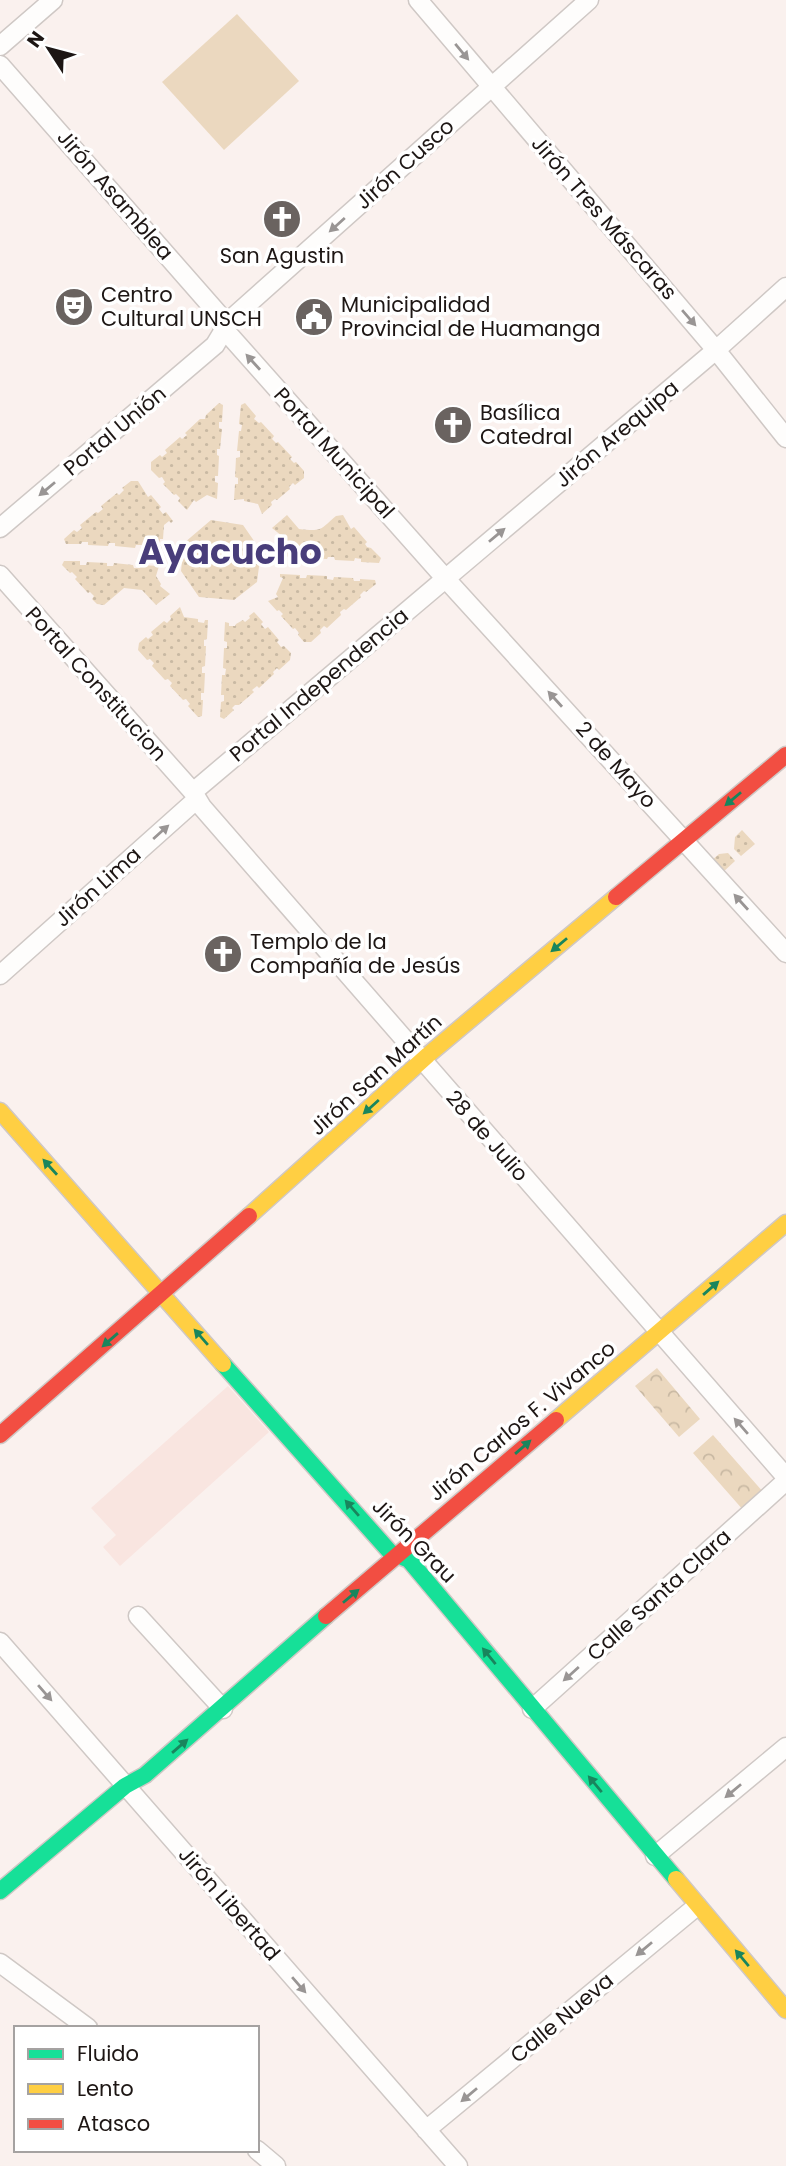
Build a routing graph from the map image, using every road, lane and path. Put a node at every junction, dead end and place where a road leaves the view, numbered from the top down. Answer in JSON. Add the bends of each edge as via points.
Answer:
{"nodes":[{"id":1,"x":53,"y":0,"type":"edge"},
{"id":2,"x":418,"y":0,"type":"edge"},
{"id":3,"x":589,"y":0,"type":"edge"},
{"id":4,"x":0,"y":46,"type":"edge"},
{"id":5,"x":0,"y":65,"type":"edge"},
{"id":6,"x":491,"y":86,"type":"junction"},
{"id":7,"x":786,"y":287,"type":"edge"},
{"id":8,"x":223,"y":328,"type":"junction"},
{"id":9,"x":716,"y":349,"type":"junction"},
{"id":10,"x":786,"y":438,"type":"edge"},
{"id":11,"x":0,"y":528,"type":"edge"},
{"id":12,"x":0,"y":575,"type":"edge"},
{"id":13,"x":444,"y":578,"type":"junction"},
{"id":14,"x":786,"y":755,"type":"edge"},
{"id":15,"x":195,"y":796,"type":"junction"},
{"id":16,"x":684,"y":839,"type":"junction"},
{"id":17,"x":786,"y":953,"type":"edge"},
{"id":18,"x":0,"y":975,"type":"edge"},
{"id":19,"x":422,"y":1061,"type":"junction"},
{"id":20,"x":0,"y":1111,"type":"edge"},
{"id":21,"x":786,"y":1223,"type":"edge"},
{"id":22,"x":163,"y":1294,"type":"junction"},
{"id":23,"x":659,"y":1332,"type":"junction"},
{"id":24,"x":0,"y":1435,"type":"edge"},
{"id":25,"x":786,"y":1479,"type":"edge"},
{"id":26,"x":400,"y":1555,"type":"junction"},
{"id":27,"x":138,"y":1616,"type":"dead end"},
{"id":28,"x":0,"y":1642,"type":"edge"},
{"id":29,"x":223,"y":1709,"type":"junction"},
{"id":30,"x":532,"y":1709,"type":"junction"},
{"id":31,"x":786,"y":1747,"type":"edge"},
{"id":32,"x":125,"y":1786,"type":"junction"},
{"id":33,"x":655,"y":1856,"type":"junction"},
{"id":34,"x":0,"y":1891,"type":"edge"},
{"id":35,"x":697,"y":1906,"type":"junction"},
{"id":36,"x":0,"y":1963,"type":"edge"},
{"id":37,"x":786,"y":2010,"type":"edge"},
{"id":38,"x":85,"y":2026,"type":"edge"},
{"id":39,"x":426,"y":2130,"type":"junction"},
{"id":40,"x":259,"y":2152,"type":"edge"},
{"id":41,"x":276,"y":2166,"type":"edge"},
{"id":42,"x":457,"y":2166,"type":"edge"}],
"edges":[{"from":1,"to":4,"type":"street"},
{"from":2,"to":6,"type":"street","name":"Jirón Tres Máscaras","one_way":true},
{"from":3,"to":6,"type":"street","name":"Jirón Cusco"},
{"from":5,"to":8,"type":"street","name":"Jirón Asamblea","via":[[221,317]]},
{"from":6,"to":8,"type":"street","name":"Jirón Cusco","one_way":true},
{"from":6,"to":9,"type":"street","name":"Jirón Tres Máscaras","one_way":true},
{"from":7,"to":9,"type":"street","name":"Jirón Arequipa"},
{"from":8,"to":11,"type":"street","name":"Portal Unión","one_way":true,"via":[[215,345]]},
{"from":13,"to":8,"type":"street","name":"Portal Municipal","one_way":true},
{"from":9,"to":10,"type":"street","name":"Jirón Tres Máscaras"},
{"from":13,"to":9,"type":"street","name":"Jirón Arequipa","one_way":true},
{"from":12,"to":15,"type":"street","name":"Portal Constitucion"},
{"from":13,"to":15,"type":"street","name":"Portal Independencia"},
{"from":16,"to":13,"type":"street","name":"2 de Mayo","one_way":true},
{"from":14,"to":16,"type":"street","name":"Jirón San Martín","one_way":true},
{"from":18,"to":15,"type":"street","name":"Jirón Lima","one_way":true},
{"from":15,"to":19,"type":"street","name":"28 de Julio"},
{"from":17,"to":16,"type":"street","name":"2 de Mayo","one_way":true},
{"from":16,"to":19,"type":"street","name":"Jirón San Martín","one_way":true},
{"from":19,"to":22,"type":"street","name":"Jirón San Martín","one_way":true},
{"from":19,"to":23,"type":"street","name":"28 de Julio"},
{"from":22,"to":20,"type":"street","name":"Jirón Grau","one_way":true},
{"from":23,"to":21,"type":"street","name":"Jirón Carlos F. Vivanco","one_way":true},
{"from":22,"to":24,"type":"street","name":"Jirón San Martín","one_way":true},
{"from":26,"to":22,"type":"street","name":"Jirón Grau","one_way":true,"via":[[390,1552]]},
{"from":25,"to":23,"type":"street","name":"28 de Julio","one_way":true},
{"from":26,"to":23,"type":"street","name":"Jirón Carlos F. Vivanco","one_way":true},
{"from":25,"to":30,"type":"street","name":"Calle Santa Clara","one_way":true},
{"from":29,"to":26,"type":"street","name":"Jirón Carlos F. Vivanco","one_way":true},
{"from":30,"to":26,"type":"street","name":"Jirón Grau","one_way":true,"via":[[409,1560]]},
{"from":27,"to":29,"type":"street"},
{"from":28,"to":32,"type":"street","name":"Jirón Libertad","one_way":true},
{"from":32,"to":29,"type":"street","name":"Jirón Carlos F. Vivanco","one_way":true,"via":[[145,1775]]},
{"from":33,"to":30,"type":"street","name":"Jirón Grau","one_way":true},
{"from":31,"to":33,"type":"street","one_way":true},
{"from":32,"to":34,"type":"street","name":"Jirón Carlos F. Vivanco"},
{"from":32,"to":39,"type":"street","name":"Jirón Libertad","one_way":true},
{"from":33,"to":35,"type":"street","name":"Jirón Grau"},
{"from":37,"to":35,"type":"street","name":"Jirón Grau","one_way":true},
{"from":35,"to":39,"type":"street","name":"Calle Nueva","one_way":true},
{"from":36,"to":38,"type":"street"},
{"from":39,"to":42,"type":"street","name":"Jirón Libertad"},
{"from":40,"to":41,"type":"street"}]}
